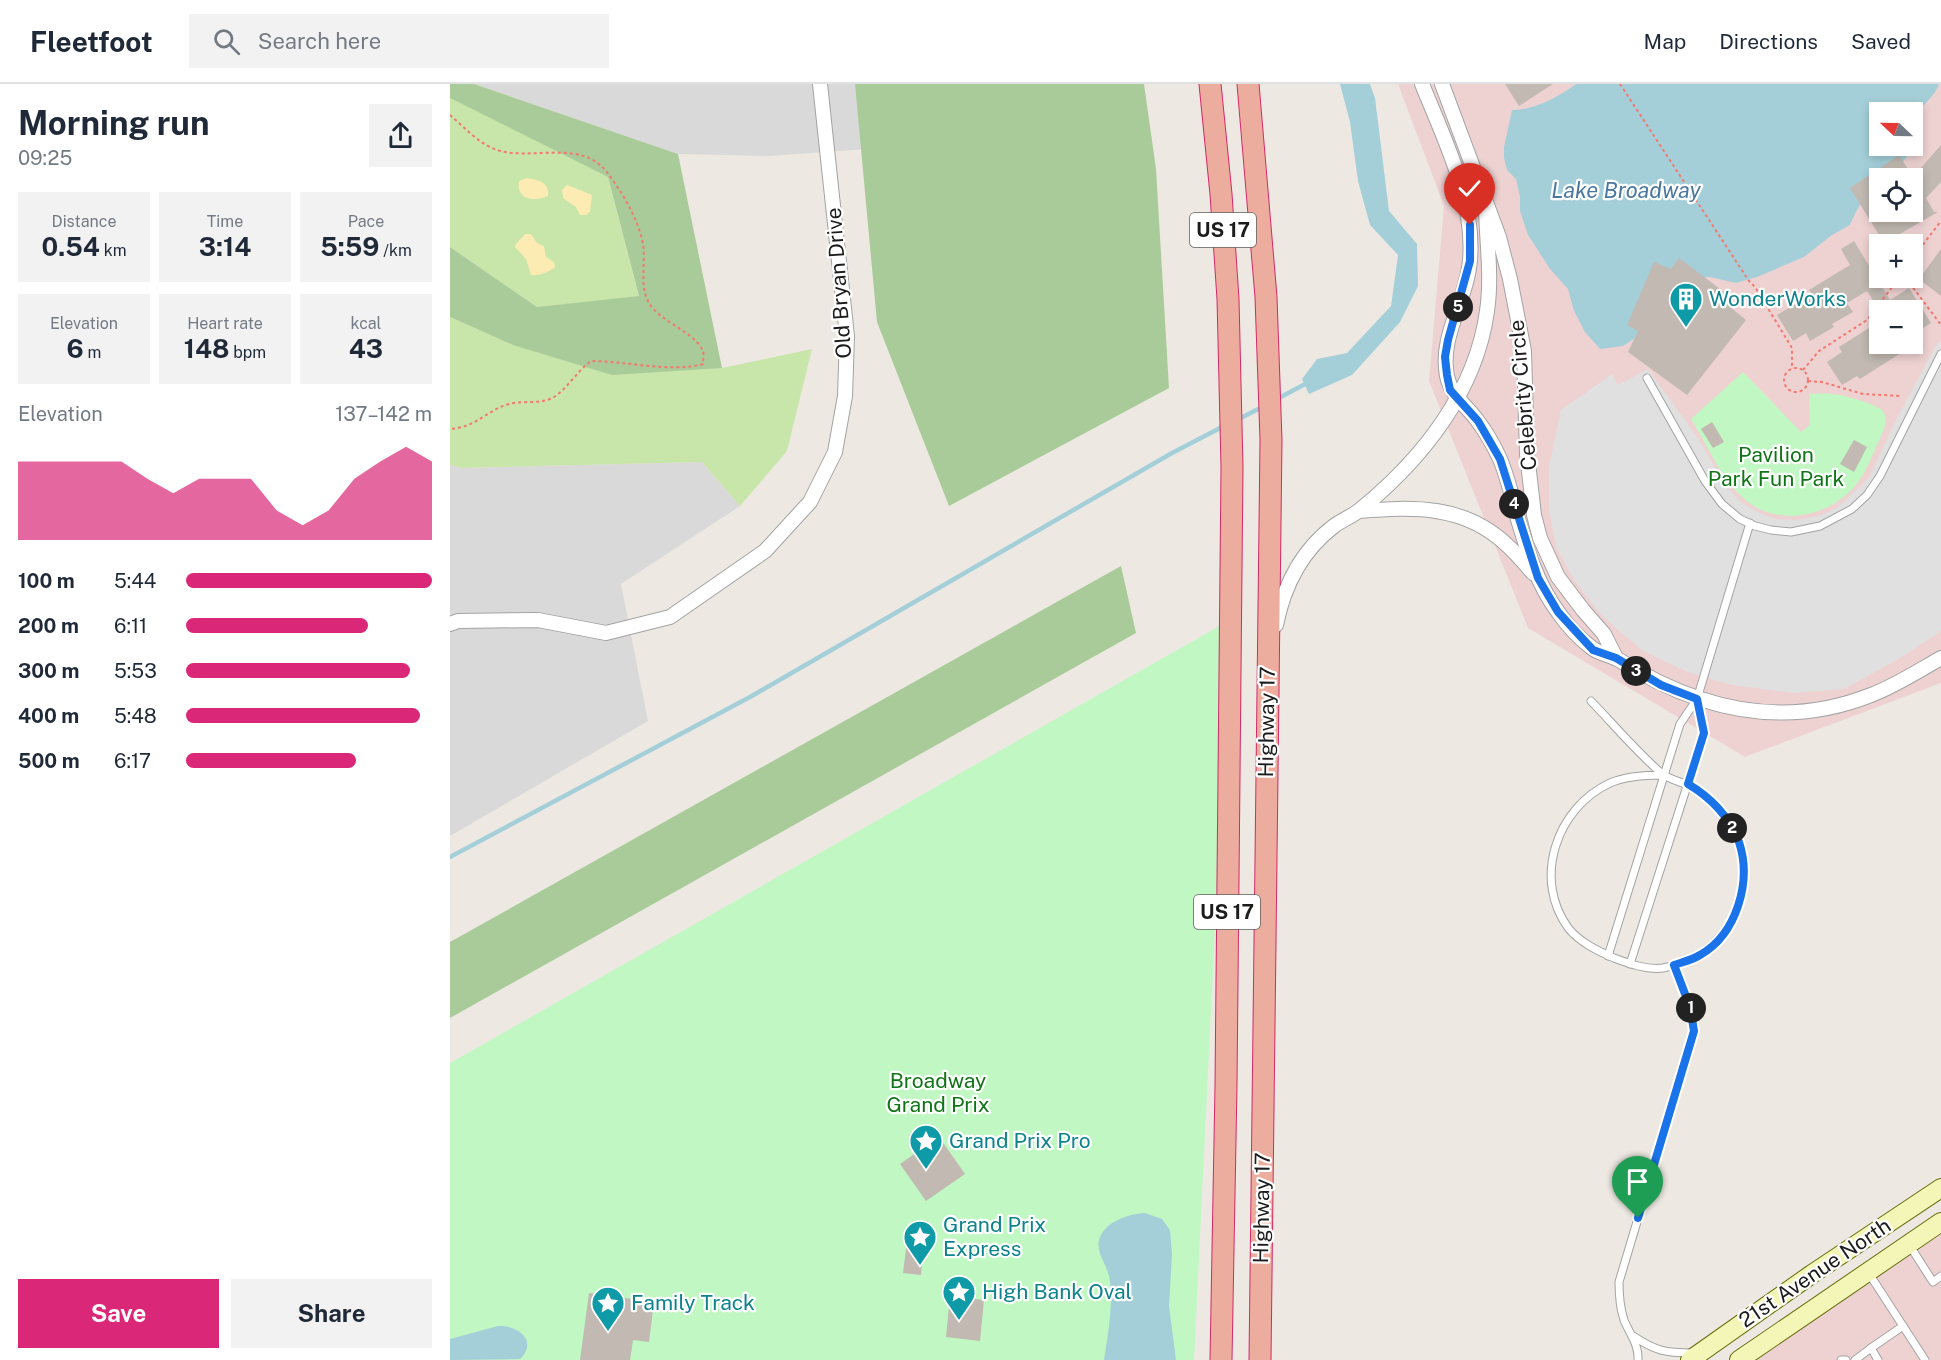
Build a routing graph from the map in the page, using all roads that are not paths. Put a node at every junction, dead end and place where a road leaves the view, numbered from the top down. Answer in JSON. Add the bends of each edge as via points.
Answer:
{"nodes":[{"id":1,"x":820,"y":84,"type":"edge"},
{"id":2,"x":1210,"y":84,"type":"edge"},
{"id":3,"x":1248,"y":84,"type":"edge"},
{"id":4,"x":1422,"y":84,"type":"edge"},
{"id":5,"x":1442,"y":84,"type":"edge"},
{"id":6,"x":1485,"y":203,"type":"junction"},
{"id":7,"x":1941,"y":354,"type":"edge"},
{"id":8,"x":1647,"y":378,"type":"dead end"},
{"id":9,"x":1457,"y":398,"type":"junction"},
{"id":10,"x":1359,"y":511,"type":"junction"},
{"id":11,"x":1750,"y":523,"type":"junction"},
{"id":12,"x":1538,"y":578,"type":"junction"},
{"id":13,"x":450,"y":624,"type":"edge"},
{"id":14,"x":1616,"y":658,"type":"junction"},
{"id":15,"x":1941,"y":658,"type":"edge"},
{"id":16,"x":1268,"y":667,"type":"junction"},
{"id":17,"x":1697,"y":699,"type":"junction"},
{"id":18,"x":1591,"y":701,"type":"dead end"},
{"id":19,"x":1663,"y":775,"type":"junction"},
{"id":20,"x":1688,"y":784,"type":"junction"},
{"id":21,"x":1608,"y":956,"type":"junction"},
{"id":22,"x":1630,"y":964,"type":"junction"},
{"id":23,"x":1674,"y":965,"type":"junction"},
{"id":24,"x":1941,"y":1188,"type":"edge"},
{"id":25,"x":1941,"y":1221,"type":"edge"},
{"id":26,"x":1909,"y":1244,"type":"junction"},
{"id":27,"x":1868,"y":1272,"type":"junction"},
{"id":28,"x":1941,"y":1276,"type":"edge"},
{"id":29,"x":1903,"y":1326,"type":"junction"},
{"id":30,"x":1633,"y":1336,"type":"junction"},
{"id":31,"x":1870,"y":1348,"type":"junction"},
{"id":32,"x":1695,"y":1357,"type":"edge"},
{"id":33,"x":1221,"y":1360,"type":"edge"},
{"id":34,"x":1260,"y":1360,"type":"edge"},
{"id":35,"x":1638,"y":1360,"type":"edge"},
{"id":36,"x":1739,"y":1360,"type":"edge"},
{"id":37,"x":1841,"y":1360,"type":"edge"},
{"id":38,"x":1846,"y":1360,"type":"edge"},
{"id":39,"x":1855,"y":1360,"type":"edge"},
{"id":40,"x":1878,"y":1360,"type":"edge"},
{"id":41,"x":1924,"y":1360,"type":"edge"}],
"edges":[{"from":1,"to":13,"type":"street","name":"Old Bryan Drive","via":[[847,336],[845,396],[835,452],[810,502],[765,551],[670,617],[606,633],[538,620]]},
{"from":2,"to":33,"type":"highway","name":"Highway 17","number":"US 17","via":[[1221,194],[1232,467]]},
{"from":3,"to":16,"type":"highway","name":"Highway 17","number":"US 17","via":[[1269,354]]},
{"from":4,"to":9,"type":"street","name":"Celebrity Circle","via":[[1458,177],[1470,225],[1470,261],[1445,357],[1450,390]]},
{"from":5,"to":6,"type":"street","name":"Celebrity Circle"},
{"from":6,"to":9,"type":"street","via":[[1487,311],[1476,359]]},
{"from":6,"to":14,"type":"street","name":"Celebrity Circle","via":[[1499,237],[1524,351],[1527,454],[1540,538],[1558,577],[1604,634]]},
{"from":7,"to":11,"type":"lane","via":[[1867,495],[1820,526],[1791,532]]},
{"from":8,"to":11,"type":"lane","via":[[1713,494],[1731,512]]},
{"from":9,"to":10,"type":"street","via":[[1434,435],[1407,467]]},
{"from":9,"to":12,"type":"street","name":"Celebrity Circle","via":[[1478,421],[1500,459]]},
{"from":10,"to":12,"type":"street","via":[[1408,507],[1469,520],[1507,545]]},
{"from":10,"to":16,"type":"street","via":[[1311,547],[1288,580]]},
{"from":11,"to":17,"type":"lane"},
{"from":12,"to":14,"type":"street","name":"Celebrity Circle","via":[[1573,630],[1593,650]]},
{"from":14,"to":17,"type":"street","name":"Celebrity Circle","via":[[1661,685]]},
{"from":15,"to":17,"type":"street","name":"Celebrity Circle","via":[[1871,695],[1820,709],[1766,713]]},
{"from":16,"to":34,"type":"highway","name":"Highway 17","number":"US 17"},
{"from":17,"to":19,"type":"lane","via":[[1680,724]]},
{"from":17,"to":20,"type":"lane","via":[[1704,733]]},
{"from":18,"to":19,"type":"lane"},
{"from":19,"to":20,"type":"lane"},
{"from":19,"to":21,"type":"lane"},
{"from":19,"to":21,"type":"lane","via":[[1644,774],[1610,783],[1585,799],[1564,825],[1552,856],[1553,887],[1562,917],[1578,938]]},
{"from":20,"to":22,"type":"lane"},
{"from":20,"to":23,"type":"lane","via":[[1714,803],[1732,827],[1741,850],[1744,875],[1738,908],[1722,934],[1702,954]]},
{"from":21,"to":22,"type":"lane"},
{"from":22,"to":23,"type":"lane","via":[[1647,968]]},
{"from":23,"to":30,"type":"lane","via":[[1690,1007],[1694,1031],[1619,1282],[1624,1320]]},
{"from":24,"to":32,"type":"main road","name":"21st Avenue North"},
{"from":25,"to":26,"type":"main road","name":"21st Avenue North"},
{"from":26,"to":27,"type":"main road","name":"21st Avenue North"},
{"from":26,"to":28,"type":"lane","via":[[1933,1282]]},
{"from":27,"to":29,"type":"lane"},
{"from":27,"to":36,"type":"main road","name":"21st Avenue North"},
{"from":29,"to":31,"type":"lane"},
{"from":29,"to":41,"type":"lane"},
{"from":30,"to":32,"type":"lane","via":[[1652,1348]]},
{"from":30,"to":35,"type":"lane"},
{"from":31,"to":39,"type":"lane"},
{"from":31,"to":40,"type":"lane"},
{"from":37,"to":38,"type":"lane"}]}
